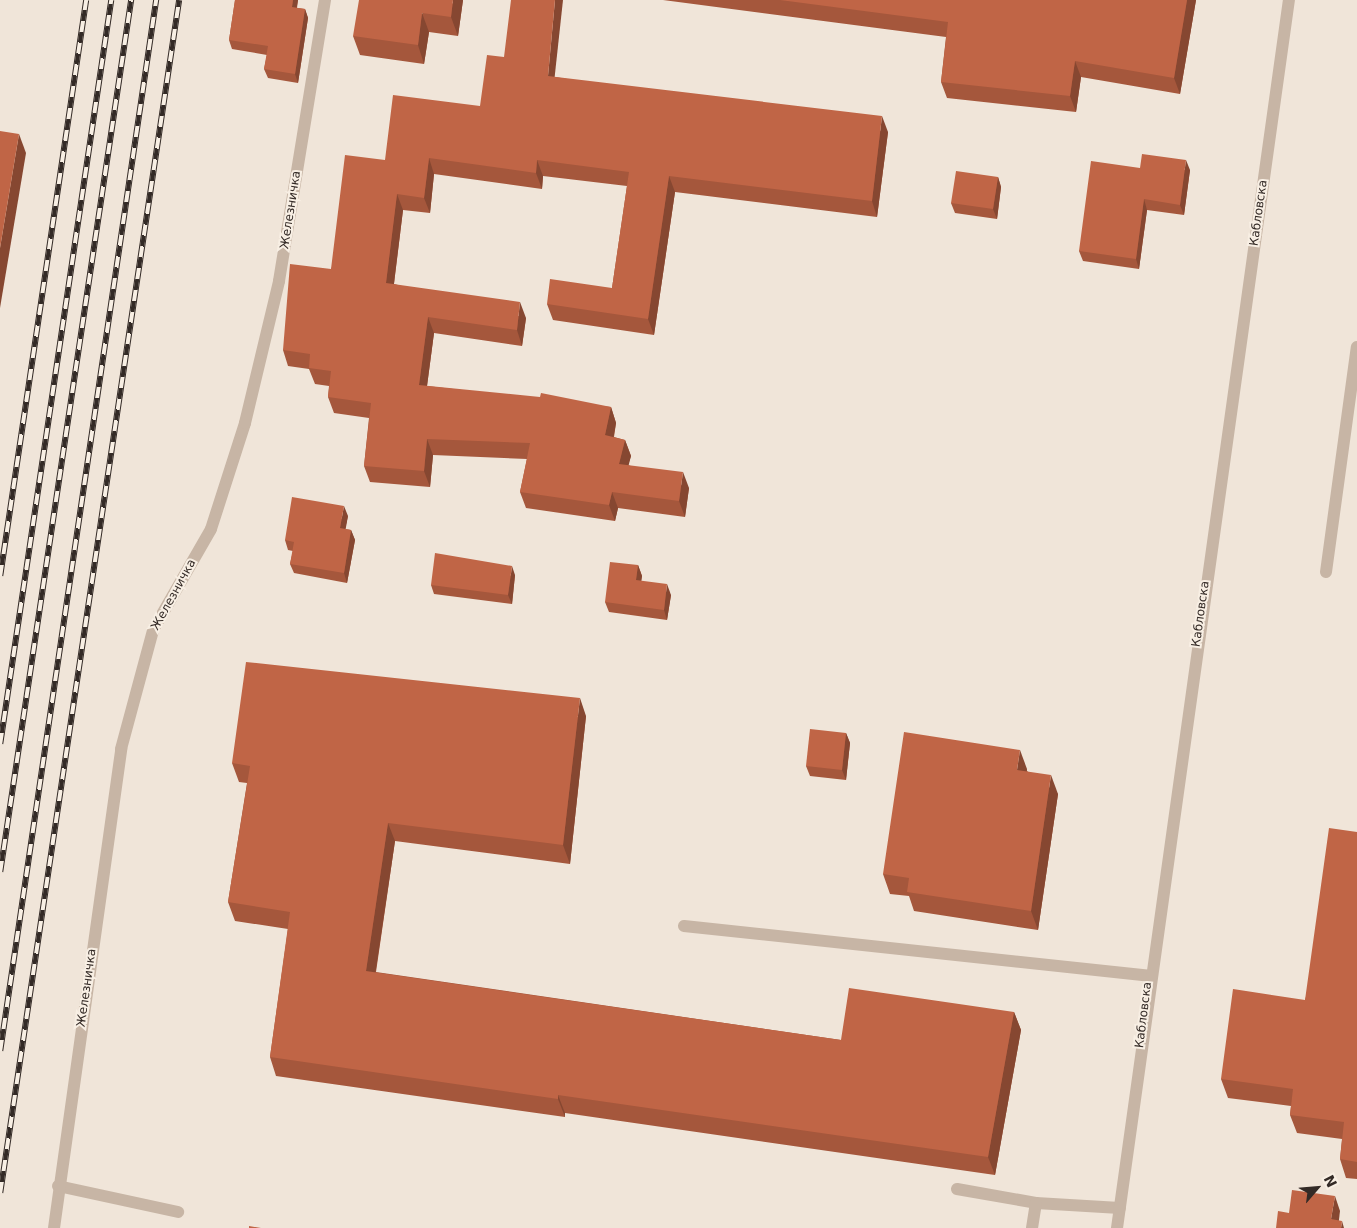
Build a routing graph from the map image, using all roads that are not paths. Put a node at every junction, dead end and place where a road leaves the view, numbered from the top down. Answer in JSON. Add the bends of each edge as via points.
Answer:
{"nodes":[{"id":1,"x":325,"y":0,"type":"edge"},
{"id":2,"x":1289,"y":0,"type":"edge"},
{"id":3,"x":1357,"y":346,"type":"edge"},
{"id":4,"x":1326,"y":572,"type":"dead end"},
{"id":5,"x":684,"y":926,"type":"dead end"},
{"id":6,"x":1149,"y":976,"type":"junction"},
{"id":7,"x":58,"y":1186,"type":"junction"},
{"id":8,"x":957,"y":1189,"type":"dead end"},
{"id":9,"x":1036,"y":1203,"type":"junction"},
{"id":10,"x":1120,"y":1208,"type":"junction"},
{"id":11,"x":178,"y":1212,"type":"dead end"},
{"id":12,"x":54,"y":1228,"type":"edge"},
{"id":13,"x":1032,"y":1228,"type":"edge"},
{"id":14,"x":1117,"y":1228,"type":"edge"}],
"edges":[{"from":1,"to":7,"type":"street","name":"Железничка","via":[[279,281],[246,423],[211,530],[153,630],[121,749]]},
{"from":2,"to":6,"type":"street","name":"Кабловска"},
{"from":3,"to":4,"type":"street"},
{"from":5,"to":6,"type":"street"},
{"from":6,"to":10,"type":"street","name":"Кабловска"},
{"from":7,"to":11,"type":"street"},
{"from":7,"to":12,"type":"street","name":"Железничка"},
{"from":8,"to":9,"type":"street"},
{"from":9,"to":10,"type":"street"},
{"from":9,"to":13,"type":"street"},
{"from":10,"to":14,"type":"street","name":"Кабловска"}]}
